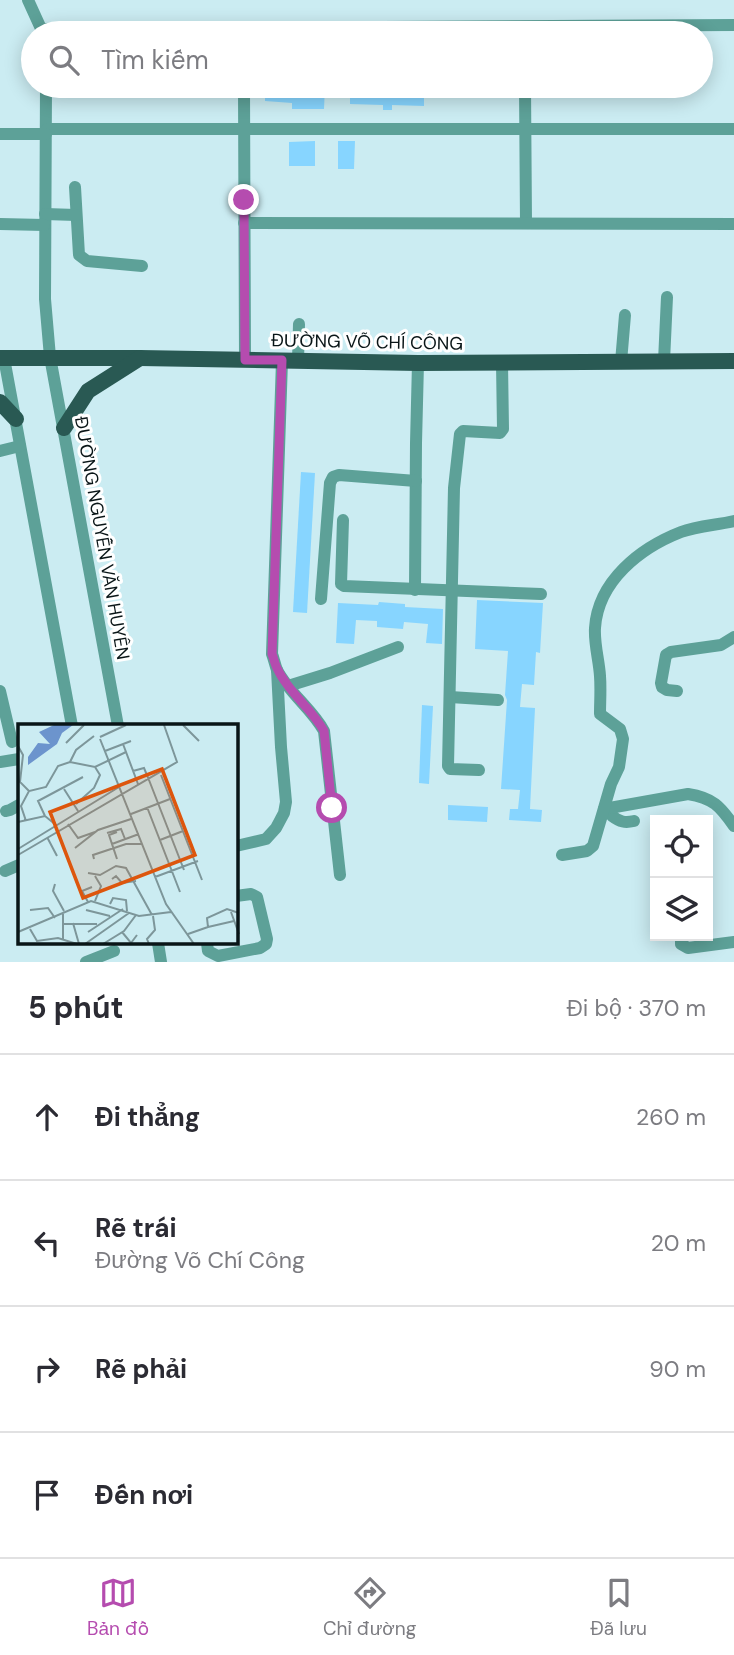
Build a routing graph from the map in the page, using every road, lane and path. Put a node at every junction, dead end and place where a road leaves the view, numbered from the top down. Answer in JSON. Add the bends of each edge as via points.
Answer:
{"nodes":[{"id":1,"x":28,"y":0,"type":"edge"},
{"id":2,"x":37,"y":21,"type":"edge"},
{"id":3,"x":734,"y":25,"type":"edge"},
{"id":4,"x":713,"y":26,"type":"edge"},
{"id":5,"x":46,"y":98,"type":"edge"},
{"id":6,"x":244,"y":98,"type":"edge"},
{"id":7,"x":526,"y":98,"type":"edge"},
{"id":8,"x":244,"y":129,"type":"junction"},
{"id":9,"x":526,"y":129,"type":"junction"},
{"id":10,"x":734,"y":129,"type":"edge"},
{"id":11,"x":46,"y":132,"type":"junction"},
{"id":12,"x":0,"y":134,"type":"edge"},
{"id":13,"x":75,"y":187,"type":"dead end"},
{"id":14,"x":76,"y":215,"type":"junction"},
{"id":15,"x":44,"y":219,"type":"junction"},
{"id":16,"x":244,"y":223,"type":"junction"},
{"id":17,"x":526,"y":223,"type":"junction"},
{"id":18,"x":0,"y":224,"type":"edge"},
{"id":19,"x":734,"y":224,"type":"edge"},
{"id":20,"x":142,"y":266,"type":"dead end"},
{"id":21,"x":667,"y":297,"type":"dead end"},
{"id":22,"x":625,"y":315,"type":"dead end"},
{"id":23,"x":299,"y":324,"type":"dead end"},
{"id":24,"x":50,"y":357,"type":"junction"},
{"id":25,"x":2,"y":358,"type":"edge"},
{"id":26,"x":140,"y":358,"type":"junction"},
{"id":27,"x":245,"y":360,"type":"junction"},
{"id":28,"x":290,"y":361,"type":"junction"},
{"id":29,"x":664,"y":361,"type":"junction"},
{"id":30,"x":734,"y":361,"type":"edge"},
{"id":31,"x":621,"y":362,"type":"junction"},
{"id":32,"x":418,"y":363,"type":"junction"},
{"id":33,"x":502,"y":363,"type":"junction"},
{"id":34,"x":0,"y":402,"type":"edge"},
{"id":35,"x":16,"y":419,"type":"junction"},
{"id":36,"x":64,"y":428,"type":"junction"},
{"id":37,"x":20,"y":446,"type":"junction"},
{"id":38,"x":0,"y":451,"type":"edge"},
{"id":39,"x":416,"y":481,"type":"junction"},
{"id":40,"x":343,"y":520,"type":"dead end"},
{"id":41,"x":734,"y":522,"type":"edge"},
{"id":42,"x":415,"y":590,"type":"junction"},
{"id":43,"x":452,"y":592,"type":"junction"},
{"id":44,"x":541,"y":594,"type":"dead end"},
{"id":45,"x":321,"y":599,"type":"dead end"},
{"id":46,"x":734,"y":636,"type":"edge"},
{"id":47,"x":714,"y":637,"type":"dead end"},
{"id":48,"x":398,"y":647,"type":"dead end"},
{"id":49,"x":277,"y":670,"type":"junction"},
{"id":50,"x":288,"y":686,"type":"junction"},
{"id":51,"x":0,"y":691,"type":"edge"},
{"id":52,"x":677,"y":691,"type":"dead end"},
{"id":53,"x":450,"y":697,"type":"junction"},
{"id":54,"x":498,"y":700,"type":"dead end"},
{"id":55,"x":72,"y":724,"type":"edge"},
{"id":56,"x":118,"y":724,"type":"edge"},
{"id":57,"x":10,"y":742,"type":"edge"},
{"id":58,"x":18,"y":759,"type":"edge"},
{"id":59,"x":0,"y":762,"type":"edge"},
{"id":60,"x":479,"y":770,"type":"dead end"},
{"id":61,"x":18,"y":805,"type":"edge"},
{"id":62,"x":608,"y":809,"type":"junction"},
{"id":63,"x":6,"y":811,"type":"dead end"},
{"id":64,"x":634,"y":821,"type":"dead end"},
{"id":65,"x":734,"y":826,"type":"edge"},
{"id":66,"x":238,"y":846,"type":"edge"},
{"id":67,"x":562,"y":855,"type":"dead end"},
{"id":68,"x":18,"y":865,"type":"edge"},
{"id":69,"x":5,"y":871,"type":"dead end"},
{"id":70,"x":340,"y":875,"type":"dead end"},
{"id":71,"x":238,"y":896,"type":"edge"},
{"id":72,"x":681,"y":941,"type":"edge"},
{"id":73,"x":734,"y":942,"type":"edge"},
{"id":74,"x":158,"y":944,"type":"edge"},
{"id":75,"x":207,"y":944,"type":"edge"},
{"id":76,"x":114,"y":952,"type":"edge"},
{"id":77,"x":86,"y":962,"type":"edge"},
{"id":78,"x":161,"y":962,"type":"edge"}],
"edges":[{"from":1,"to":2,"type":"street"},
{"from":3,"to":4,"type":"street"},
{"from":5,"to":11,"type":"street","name":"ĐƯỜNG NGUYỄN VĂN HUYÊN"},
{"from":6,"to":8,"type":"street"},
{"from":7,"to":9,"type":"street"},
{"from":8,"to":9,"type":"street"},
{"from":8,"to":11,"type":"street"},
{"from":8,"to":16,"type":"street"},
{"from":9,"to":10,"type":"street"},
{"from":9,"to":17,"type":"street"},
{"from":11,"to":12,"type":"street"},
{"from":11,"to":15,"type":"street","name":"ĐƯỜNG NGUYỄN VĂN HUYÊN"},
{"from":13,"to":14,"type":"street"},
{"from":14,"to":15,"type":"street"},
{"from":14,"to":20,"type":"street","via":[[82,258]]},
{"from":15,"to":18,"type":"street"},
{"from":15,"to":24,"type":"street","name":"ĐƯỜNG NGUYỄN VĂN HUYÊN"},
{"from":16,"to":17,"type":"street"},
{"from":16,"to":27,"type":"street"},
{"from":17,"to":19,"type":"street"},
{"from":21,"to":29,"type":"street"},
{"from":22,"to":31,"type":"street"},
{"from":23,"to":28,"type":"street"},
{"from":24,"to":25,"type":"main road","name":"ĐƯỜNG VÕ CHÍ CÔNG"},
{"from":24,"to":26,"type":"main road","name":"ĐƯỜNG VÕ CHÍ CÔNG"},
{"from":24,"to":36,"type":"street","name":"ĐƯỜNG NGUYỄN VĂN HUYÊN"},
{"from":25,"to":35,"type":"street"},
{"from":26,"to":27,"type":"main road","name":"ĐƯỜNG VÕ CHÍ CÔNG"},
{"from":26,"to":36,"type":"main road","via":[[88,391]]},
{"from":27,"to":28,"type":"main road","name":"ĐƯỜNG VÕ CHÍ CÔNG"},
{"from":28,"to":32,"type":"main road","name":"ĐƯỜNG VÕ CHÍ CÔNG"},
{"from":28,"to":49,"type":"street","via":[[272,654]]},
{"from":29,"to":30,"type":"main road","name":"ĐƯỜNG VÕ CHÍ CÔNG"},
{"from":29,"to":31,"type":"main road","name":"ĐƯỜNG VÕ CHÍ CÔNG"},
{"from":31,"to":33,"type":"main road","name":"ĐƯỜNG VÕ CHÍ CÔNG"},
{"from":32,"to":33,"type":"main road","name":"ĐƯỜNG VÕ CHÍ CÔNG"},
{"from":32,"to":39,"type":"street"},
{"from":33,"to":43,"type":"street","via":[[502,431],[463,431],[459,437]]},
{"from":34,"to":35,"type":"main road"},
{"from":35,"to":37,"type":"street"},
{"from":36,"to":56,"type":"street","name":"ĐƯỜNG NGUYỄN VĂN HUYÊN"},
{"from":37,"to":38,"type":"street"},
{"from":37,"to":55,"type":"street"},
{"from":39,"to":42,"type":"street"},
{"from":39,"to":45,"type":"street","via":[[334,477]]},
{"from":40,"to":42,"type":"street","via":[[341,584]]},
{"from":41,"to":62,"type":"street","via":[[682,531],[660,542],[640,553],[609,587],[595,625],[600,714],[620,729],[622,739]]},
{"from":42,"to":43,"type":"street"},
{"from":43,"to":44,"type":"street"},
{"from":43,"to":53,"type":"street"},
{"from":46,"to":47,"type":"street"},
{"from":46,"to":52,"type":"street","via":[[721,645],[666,655],[662,687]]},
{"from":48,"to":50,"type":"street"},
{"from":49,"to":50,"type":"street"},
{"from":49,"to":66,"type":"street","via":[[284,813],[266,839]]},
{"from":50,"to":70,"type":"street","via":[[324,731]]},
{"from":51,"to":57,"type":"street"},
{"from":53,"to":54,"type":"street"},
{"from":53,"to":60,"type":"street","via":[[447,766]]},
{"from":58,"to":59,"type":"street"},
{"from":61,"to":63,"type":"street"},
{"from":62,"to":64,"type":"street","via":[[618,821]]},
{"from":62,"to":65,"type":"street","via":[[688,794],[713,801]]},
{"from":62,"to":67,"type":"street","via":[[593,846]]},
{"from":68,"to":69,"type":"street"},
{"from":71,"to":75,"type":"street","via":[[257,897],[266,944],[218,956],[208,951]]},
{"from":72,"to":73,"type":"street","via":[[688,948]]},
{"from":74,"to":78,"type":"street"},
{"from":76,"to":77,"type":"street"}]}
